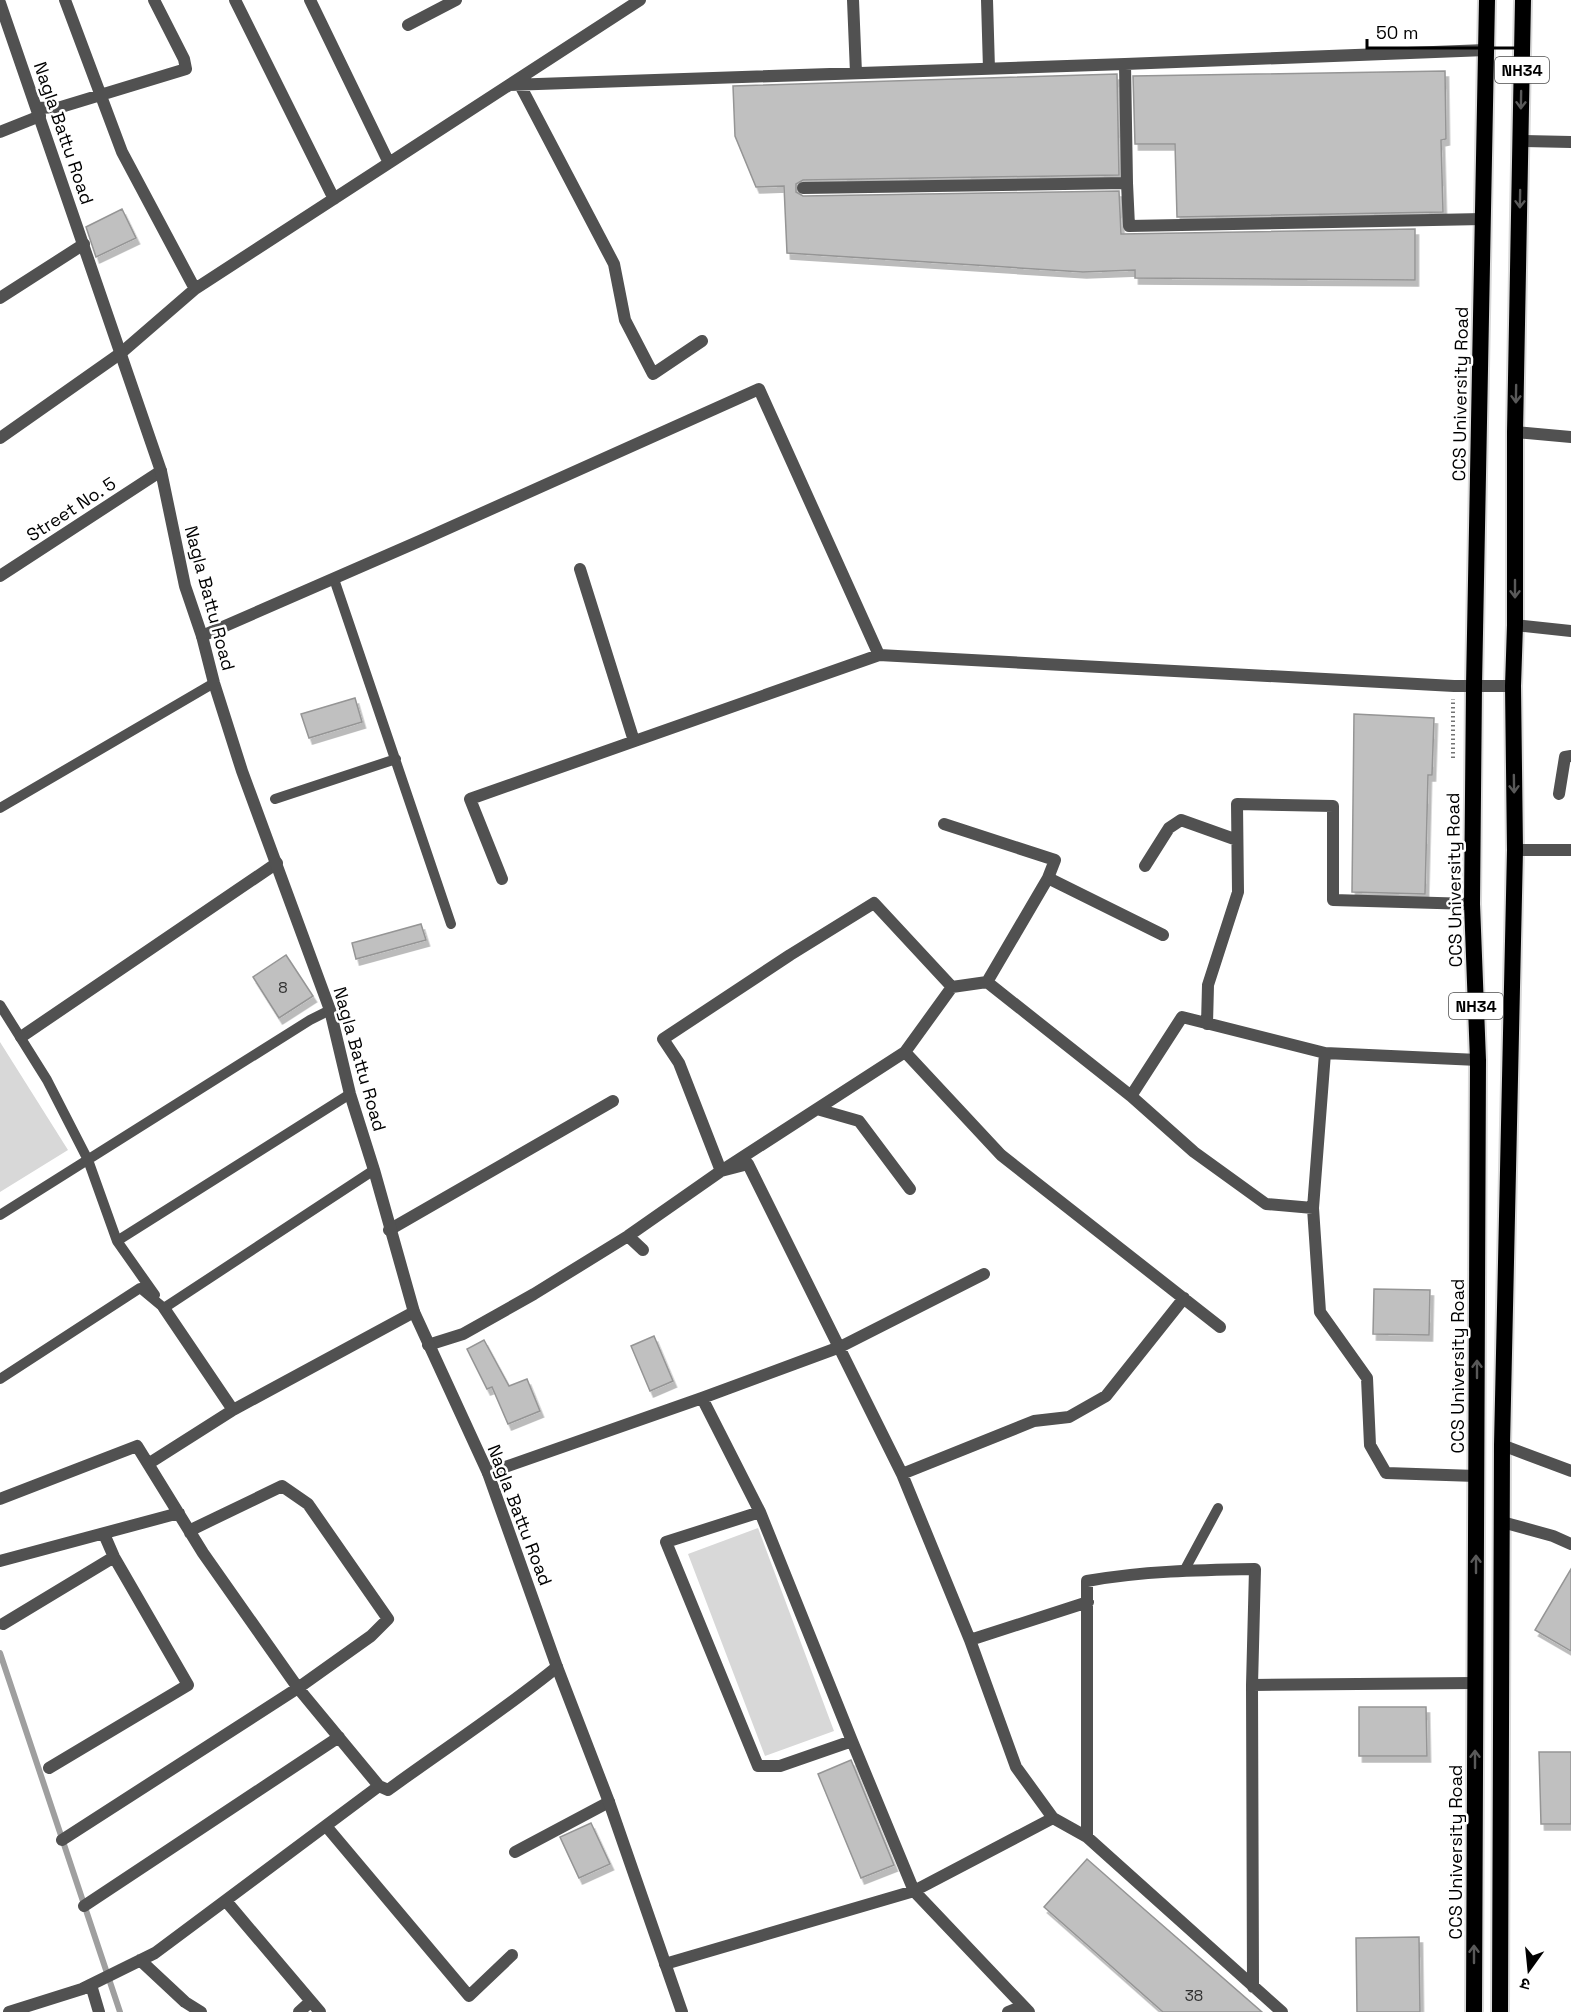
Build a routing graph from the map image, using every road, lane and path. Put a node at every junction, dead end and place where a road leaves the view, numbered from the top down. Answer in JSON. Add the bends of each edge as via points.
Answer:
{"nodes":[{"id":1,"x":65,"y":0,"type":"edge"},
{"id":2,"x":154,"y":0,"type":"edge"},
{"id":3,"x":236,"y":0,"type":"edge"},
{"id":4,"x":310,"y":0,"type":"edge"},
{"id":5,"x":456,"y":0,"type":"edge"},
{"id":6,"x":640,"y":0,"type":"edge"},
{"id":7,"x":853,"y":0,"type":"edge"},
{"id":8,"x":987,"y":0,"type":"edge"},
{"id":9,"x":1487,"y":0,"type":"edge"},
{"id":10,"x":1523,"y":0,"type":"edge"},
{"id":11,"x":0,"y":3,"type":"edge"},
{"id":12,"x":408,"y":25,"type":"dead end"},
{"id":13,"x":1486,"y":50,"type":"junction"},
{"id":14,"x":1125,"y":64,"type":"junction"},
{"id":15,"x":989,"y":69,"type":"junction"},
{"id":16,"x":856,"y":74,"type":"junction"},
{"id":17,"x":515,"y":85,"type":"junction"},
{"id":18,"x":100,"y":96,"type":"junction"},
{"id":19,"x":38,"y":112,"type":"junction"},
{"id":20,"x":0,"y":132,"type":"edge"},
{"id":21,"x":1521,"y":141,"type":"junction"},
{"id":22,"x":1571,"y":142,"type":"edge"},
{"id":23,"x":389,"y":163,"type":"junction"},
{"id":24,"x":1127,"y":183,"type":"junction"},
{"id":25,"x":803,"y":188,"type":"dead end"},
{"id":26,"x":334,"y":199,"type":"junction"},
{"id":27,"x":1484,"y":219,"type":"junction"},
{"id":28,"x":84,"y":244,"type":"junction"},
{"id":29,"x":195,"y":289,"type":"junction"},
{"id":30,"x":0,"y":298,"type":"edge"},
{"id":31,"x":702,"y":341,"type":"dead end"},
{"id":32,"x":121,"y":352,"type":"junction"},
{"id":33,"x":1515,"y":432,"type":"junction"},
{"id":34,"x":1571,"y":437,"type":"edge"},
{"id":35,"x":0,"y":438,"type":"edge"},
{"id":36,"x":161,"y":471,"type":"junction"},
{"id":37,"x":580,"y":569,"type":"dead end"},
{"id":38,"x":0,"y":576,"type":"edge"},
{"id":39,"x":334,"y":579,"type":"junction"},
{"id":40,"x":1515,"y":625,"type":"junction"},
{"id":41,"x":1571,"y":631,"type":"edge"},
{"id":42,"x":202,"y":636,"type":"junction"},
{"id":43,"x":879,"y":656,"type":"junction"},
{"id":44,"x":214,"y":683,"type":"junction"},
{"id":45,"x":1474,"y":686,"type":"junction"},
{"id":46,"x":1513,"y":687,"type":"junction"},
{"id":47,"x":634,"y":741,"type":"junction"},
{"id":48,"x":1571,"y":756,"type":"edge"},
{"id":49,"x":396,"y":759,"type":"junction"},
{"id":50,"x":1559,"y":794,"type":"dead end"},
{"id":51,"x":275,"y":799,"type":"dead end"},
{"id":52,"x":0,"y":808,"type":"edge"},
{"id":53,"x":944,"y":824,"type":"dead end"},
{"id":54,"x":1237,"y":840,"type":"junction"},
{"id":55,"x":1515,"y":850,"type":"junction"},
{"id":56,"x":1571,"y":850,"type":"edge"},
{"id":57,"x":277,"y":863,"type":"junction"},
{"id":58,"x":1145,"y":866,"type":"dead end"},
{"id":59,"x":1048,"y":878,"type":"junction"},
{"id":60,"x":502,"y":879,"type":"dead end"},
{"id":61,"x":1472,"y":904,"type":"junction"},
{"id":62,"x":451,"y":924,"type":"dead end"},
{"id":63,"x":1163,"y":935,"type":"dead end"},
{"id":64,"x":987,"y":982,"type":"junction"},
{"id":65,"x":952,"y":987,"type":"junction"},
{"id":66,"x":0,"y":1005,"type":"edge"},
{"id":67,"x":330,"y":1010,"type":"junction"},
{"id":68,"x":1207,"y":1024,"type":"junction"},
{"id":69,"x":21,"y":1037,"type":"junction"},
{"id":70,"x":905,"y":1053,"type":"junction"},
{"id":71,"x":1325,"y":1053,"type":"junction"},
{"id":72,"x":1478,"y":1060,"type":"junction"},
{"id":73,"x":350,"y":1094,"type":"junction"},
{"id":74,"x":1131,"y":1096,"type":"junction"},
{"id":75,"x":613,"y":1101,"type":"dead end"},
{"id":76,"x":817,"y":1109,"type":"junction"},
{"id":77,"x":88,"y":1160,"type":"junction"},
{"id":78,"x":374,"y":1170,"type":"junction"},
{"id":79,"x":721,"y":1171,"type":"junction"},
{"id":80,"x":910,"y":1189,"type":"dead end"},
{"id":81,"x":1313,"y":1208,"type":"junction"},
{"id":82,"x":0,"y":1215,"type":"edge"},
{"id":83,"x":389,"y":1230,"type":"junction"},
{"id":84,"x":628,"y":1236,"type":"junction"},
{"id":85,"x":117,"y":1241,"type":"junction"},
{"id":86,"x":643,"y":1250,"type":"dead end"},
{"id":87,"x":984,"y":1274,"type":"dead end"},
{"id":88,"x":1184,"y":1298,"type":"junction"},
{"id":89,"x":164,"y":1308,"type":"junction"},
{"id":90,"x":414,"y":1312,"type":"junction"},
{"id":91,"x":1220,"y":1327,"type":"dead end"},
{"id":92,"x":428,"y":1345,"type":"junction"},
{"id":93,"x":840,"y":1347,"type":"junction"},
{"id":94,"x":0,"y":1379,"type":"edge"},
{"id":95,"x":702,"y":1398,"type":"junction"},
{"id":96,"x":233,"y":1410,"type":"junction"},
{"id":97,"x":1502,"y":1445,"type":"junction"},
{"id":98,"x":148,"y":1464,"type":"junction"},
{"id":99,"x":1571,"y":1471,"type":"edge"},
{"id":100,"x":488,"y":1473,"type":"junction"},
{"id":101,"x":902,"y":1474,"type":"junction"},
{"id":102,"x":1476,"y":1476,"type":"junction"},
{"id":103,"x":0,"y":1499,"type":"edge"},
{"id":104,"x":1218,"y":1508,"type":"dead end"},
{"id":105,"x":760,"y":1512,"type":"junction"},
{"id":106,"x":179,"y":1513,"type":"junction"},
{"id":107,"x":1502,"y":1522,"type":"junction"},
{"id":108,"x":190,"y":1533,"type":"junction"},
{"id":109,"x":104,"y":1534,"type":"junction"},
{"id":110,"x":1571,"y":1544,"type":"edge"},
{"id":111,"x":114,"y":1557,"type":"junction"},
{"id":112,"x":0,"y":1561,"type":"edge"},
{"id":113,"x":1184,"y":1571,"type":"junction"},
{"id":114,"x":1088,"y":1602,"type":"junction"},
{"id":115,"x":3,"y":1624,"type":"dead end"},
{"id":116,"x":970,"y":1640,"type":"junction"},
{"id":117,"x":556,"y":1667,"type":"junction"},
{"id":118,"x":1475,"y":1683,"type":"junction"},
{"id":119,"x":1252,"y":1685,"type":"junction"},
{"id":120,"x":298,"y":1688,"type":"junction"},
{"id":121,"x":339,"y":1737,"type":"junction"},
{"id":122,"x":852,"y":1741,"type":"junction"},
{"id":123,"x":49,"y":1768,"type":"dead end"},
{"id":124,"x":380,"y":1786,"type":"junction"},
{"id":125,"x":609,"y":1802,"type":"junction"},
{"id":126,"x":1053,"y":1818,"type":"junction"},
{"id":127,"x":326,"y":1826,"type":"junction"},
{"id":128,"x":1087,"y":1837,"type":"junction"},
{"id":129,"x":62,"y":1840,"type":"dead end"},
{"id":130,"x":514,"y":1852,"type":"dead end"},
{"id":131,"x":914,"y":1892,"type":"junction"},
{"id":132,"x":226,"y":1901,"type":"junction"},
{"id":133,"x":84,"y":1906,"type":"dead end"},
{"id":134,"x":512,"y":1955,"type":"dead end"},
{"id":135,"x":135,"y":1963,"type":"junction"},
{"id":136,"x":666,"y":1964,"type":"junction"},
{"id":137,"x":92,"y":1984,"type":"junction"},
{"id":138,"x":1253,"y":1987,"type":"junction"},
{"id":139,"x":310,"y":2002,"type":"junction"},
{"id":140,"x":1026,"y":2009,"type":"edge"},
{"id":141,"x":9,"y":2012,"type":"edge"},
{"id":142,"x":99,"y":2012,"type":"edge"},
{"id":143,"x":201,"y":2012,"type":"edge"},
{"id":144,"x":299,"y":2012,"type":"edge"},
{"id":145,"x":320,"y":2012,"type":"edge"},
{"id":146,"x":681,"y":2012,"type":"edge"},
{"id":147,"x":1008,"y":2012,"type":"edge"},
{"id":148,"x":1282,"y":2012,"type":"edge"},
{"id":149,"x":1474,"y":2012,"type":"edge"},
{"id":150,"x":1500,"y":2012,"type":"edge"}],
"edges":[{"from":1,"to":18,"type":"street"},
{"from":2,"to":18,"type":"street","via":[[186,69]]},
{"from":3,"to":26,"type":"street"},
{"from":4,"to":23,"type":"street"},
{"from":5,"to":12,"type":"street"},
{"from":6,"to":17,"type":"street"},
{"from":7,"to":16,"type":"street"},
{"from":8,"to":15,"type":"street"},
{"from":9,"to":13,"type":"highway","name":"CCS University Road","number":"NH34"},
{"from":10,"to":21,"type":"highway","number":"NH34","one_way":true},
{"from":11,"to":19,"type":"street","name":"Nagla Battu Road"},
{"from":13,"to":14,"type":"street"},
{"from":13,"to":27,"type":"highway","name":"CCS University Road","number":"NH34"},
{"from":14,"to":15,"type":"street"},
{"from":14,"to":24,"type":"street"},
{"from":15,"to":16,"type":"street"},
{"from":16,"to":17,"type":"street"},
{"from":17,"to":23,"type":"street"},
{"from":17,"to":31,"type":"street","via":[[614,264],[625,320],[652,374]]},
{"from":18,"to":19,"type":"street"},
{"from":18,"to":29,"type":"street","via":[[122,152]]},
{"from":19,"to":20,"type":"street"},
{"from":19,"to":28,"type":"street","name":"Nagla Battu Road"},
{"from":21,"to":22,"type":"street"},
{"from":21,"to":33,"type":"highway","number":"NH34","one_way":true},
{"from":23,"to":26,"type":"street"},
{"from":24,"to":25,"type":"street"},
{"from":24,"to":27,"type":"street","via":[[1129,226]]},
{"from":26,"to":29,"type":"street"},
{"from":27,"to":45,"type":"highway","name":"CCS University Road","number":"NH34"},
{"from":28,"to":30,"type":"street"},
{"from":28,"to":32,"type":"street","name":"Nagla Battu Road"},
{"from":29,"to":32,"type":"street"},
{"from":32,"to":35,"type":"street"},
{"from":32,"to":36,"type":"street","name":"Nagla Battu Road"},
{"from":33,"to":34,"type":"street"},
{"from":33,"to":40,"type":"highway","number":"NH34","one_way":true},
{"from":36,"to":38,"type":"street","name":"Street No. 5"},
{"from":36,"to":42,"type":"street","name":"Nagla Battu Road","via":[[185,586]]},
{"from":37,"to":47,"type":"street"},
{"from":39,"to":42,"type":"street"},
{"from":39,"to":43,"type":"street","via":[[759,389]]},
{"from":39,"to":49,"type":"lane"},
{"from":40,"to":41,"type":"street"},
{"from":40,"to":46,"type":"highway","number":"NH34"},
{"from":42,"to":44,"type":"street","name":"Nagla Battu Road"},
{"from":43,"to":45,"type":"street"},
{"from":43,"to":47,"type":"street"},
{"from":44,"to":52,"type":"lane"},
{"from":44,"to":57,"type":"street","name":"Nagla Battu Road"},
{"from":45,"to":46,"type":"street"},
{"from":45,"to":61,"type":"highway","name":"CCS University Road","number":"NH34"},
{"from":46,"to":55,"type":"highway","number":"NH34","one_way":true},
{"from":47,"to":60,"type":"street","via":[[470,799]]},
{"from":48,"to":50,"type":"street","via":[[1565,757]]},
{"from":49,"to":51,"type":"lane"},
{"from":49,"to":62,"type":"lane"},
{"from":53,"to":59,"type":"street","via":[[1055,860]]},
{"from":54,"to":58,"type":"street","via":[[1181,820],[1169,828]]},
{"from":54,"to":61,"type":"street","via":[[1237,804],[1333,806],[1333,900]]},
{"from":54,"to":68,"type":"street","via":[[1238,892],[1208,985]]},
{"from":55,"to":56,"type":"street"},
{"from":55,"to":97,"type":"highway","number":"NH34"},
{"from":57,"to":67,"type":"street","name":"Nagla Battu Road"},
{"from":57,"to":69,"type":"street"},
{"from":59,"to":63,"type":"street"},
{"from":59,"to":64,"type":"street"},
{"from":61,"to":72,"type":"highway","name":"CCS University Road","number":"NH34"},
{"from":64,"to":65,"type":"street"},
{"from":64,"to":74,"type":"street"},
{"from":65,"to":70,"type":"street"},
{"from":65,"to":79,"type":"street","via":[[874,903],[663,1039],[679,1063]]},
{"from":66,"to":69,"type":"lane"},
{"from":67,"to":73,"type":"street","name":"Nagla Battu Road"},
{"from":67,"to":77,"type":"lane"},
{"from":68,"to":71,"type":"street"},
{"from":68,"to":74,"type":"street","via":[[1182,1017]]},
{"from":69,"to":77,"type":"lane"},
{"from":70,"to":76,"type":"street"},
{"from":70,"to":88,"type":"street","via":[[1001,1155]]},
{"from":71,"to":72,"type":"street"},
{"from":71,"to":81,"type":"street"},
{"from":102,"to":72,"type":"highway","name":"CCS University Road","number":"NH34","one_way":true},
{"from":73,"to":78,"type":"street","name":"Nagla Battu Road"},
{"from":73,"to":85,"type":"lane"},
{"from":74,"to":81,"type":"street","via":[[1194,1152],[1266,1204]]},
{"from":75,"to":83,"type":"street"},
{"from":76,"to":79,"type":"street"},
{"from":76,"to":80,"type":"street","via":[[859,1121]]},
{"from":77,"to":82,"type":"lane"},
{"from":77,"to":85,"type":"lane"},
{"from":78,"to":83,"type":"street","name":"Nagla Battu Road"},
{"from":78,"to":89,"type":"lane"},
{"from":79,"to":84,"type":"street"},
{"from":79,"to":93,"type":"street","via":[[748,1164]]},
{"from":81,"to":102,"type":"street","via":[[1320,1312],[1367,1378],[1370,1445],[1386,1473]]},
{"from":83,"to":90,"type":"street","name":"Nagla Battu Road"},
{"from":84,"to":86,"type":"street"},
{"from":84,"to":92,"type":"street","via":[[463,1334]]},
{"from":85,"to":89,"type":"lane"},
{"from":87,"to":93,"type":"street"},
{"from":88,"to":91,"type":"street"},
{"from":88,"to":101,"type":"street","via":[[1106,1396],[1069,1417],[1034,1421]]},
{"from":89,"to":94,"type":"lane","via":[[140,1288]]},
{"from":89,"to":96,"type":"street"},
{"from":90,"to":92,"type":"street","name":"Nagla Battu Road"},
{"from":90,"to":96,"type":"street"},
{"from":92,"to":100,"type":"street","name":"Nagla Battu Road"},
{"from":93,"to":95,"type":"street"},
{"from":93,"to":101,"type":"street"},
{"from":95,"to":100,"type":"street"},
{"from":95,"to":105,"type":"street"},
{"from":96,"to":98,"type":"street"},
{"from":97,"to":99,"type":"street"},
{"from":97,"to":107,"type":"highway","number":"NH34"},
{"from":98,"to":103,"type":"street","via":[[137,1446]]},
{"from":98,"to":106,"type":"street"},
{"from":100,"to":117,"type":"street","name":"Nagla Battu Road"},
{"from":101,"to":116,"type":"street"},
{"from":118,"to":102,"type":"highway","name":"CCS University Road","number":"NH34","one_way":true},
{"from":104,"to":113,"type":"lane"},
{"from":105,"to":122,"type":"street"},
{"from":105,"to":122,"type":"street","via":[[666,1542],[758,1767],[780,1766]]},
{"from":106,"to":108,"type":"street"},
{"from":106,"to":109,"type":"street"},
{"from":107,"to":110,"type":"street"},
{"from":107,"to":150,"type":"highway","number":"NH34"},
{"from":108,"to":120,"type":"street"},
{"from":108,"to":120,"type":"street","via":[[282,1486],[308,1504],[315,1514],[388,1619],[371,1636]]},
{"from":109,"to":111,"type":"street"},
{"from":109,"to":112,"type":"street"},
{"from":111,"to":115,"type":"street"},
{"from":111,"to":123,"type":"street","via":[[188,1685]]},
{"from":113,"to":114,"type":"street","via":[[1087,1581]]},
{"from":113,"to":119,"type":"street","via":[[1255,1569]]},
{"from":114,"to":116,"type":"street"},
{"from":114,"to":128,"type":"street"},
{"from":116,"to":126,"type":"street","via":[[1016,1767]]},
{"from":117,"to":124,"type":"street","via":[[388,1790]]},
{"from":117,"to":125,"type":"street","name":"Nagla Battu Road"},
{"from":118,"to":119,"type":"street"},
{"from":149,"to":118,"type":"highway","name":"CCS University Road","number":"NH34","one_way":true},
{"from":119,"to":138,"type":"street"},
{"from":120,"to":121,"type":"street"},
{"from":120,"to":129,"type":"street"},
{"from":121,"to":124,"type":"street"},
{"from":121,"to":133,"type":"street"},
{"from":122,"to":131,"type":"street"},
{"from":124,"to":127,"type":"street"},
{"from":125,"to":130,"type":"street"},
{"from":125,"to":136,"type":"street","name":"Nagla Battu Road"},
{"from":126,"to":128,"type":"street"},
{"from":126,"to":131,"type":"street"},
{"from":127,"to":132,"type":"street"},
{"from":127,"to":134,"type":"street","via":[[469,1996]]},
{"from":128,"to":138,"type":"street"},
{"from":131,"to":136,"type":"street"},
{"from":131,"to":140,"type":"street"},
{"from":132,"to":135,"type":"street"},
{"from":132,"to":139,"type":"street"},
{"from":135,"to":137,"type":"street"},
{"from":135,"to":143,"type":"street"},
{"from":136,"to":146,"type":"street","name":"Nagla Battu Road"},
{"from":137,"to":141,"type":"street"},
{"from":137,"to":142,"type":"street"},
{"from":138,"to":148,"type":"street"},
{"from":139,"to":144,"type":"street"},
{"from":139,"to":145,"type":"street"},
{"from":140,"to":147,"type":"street"}]}
